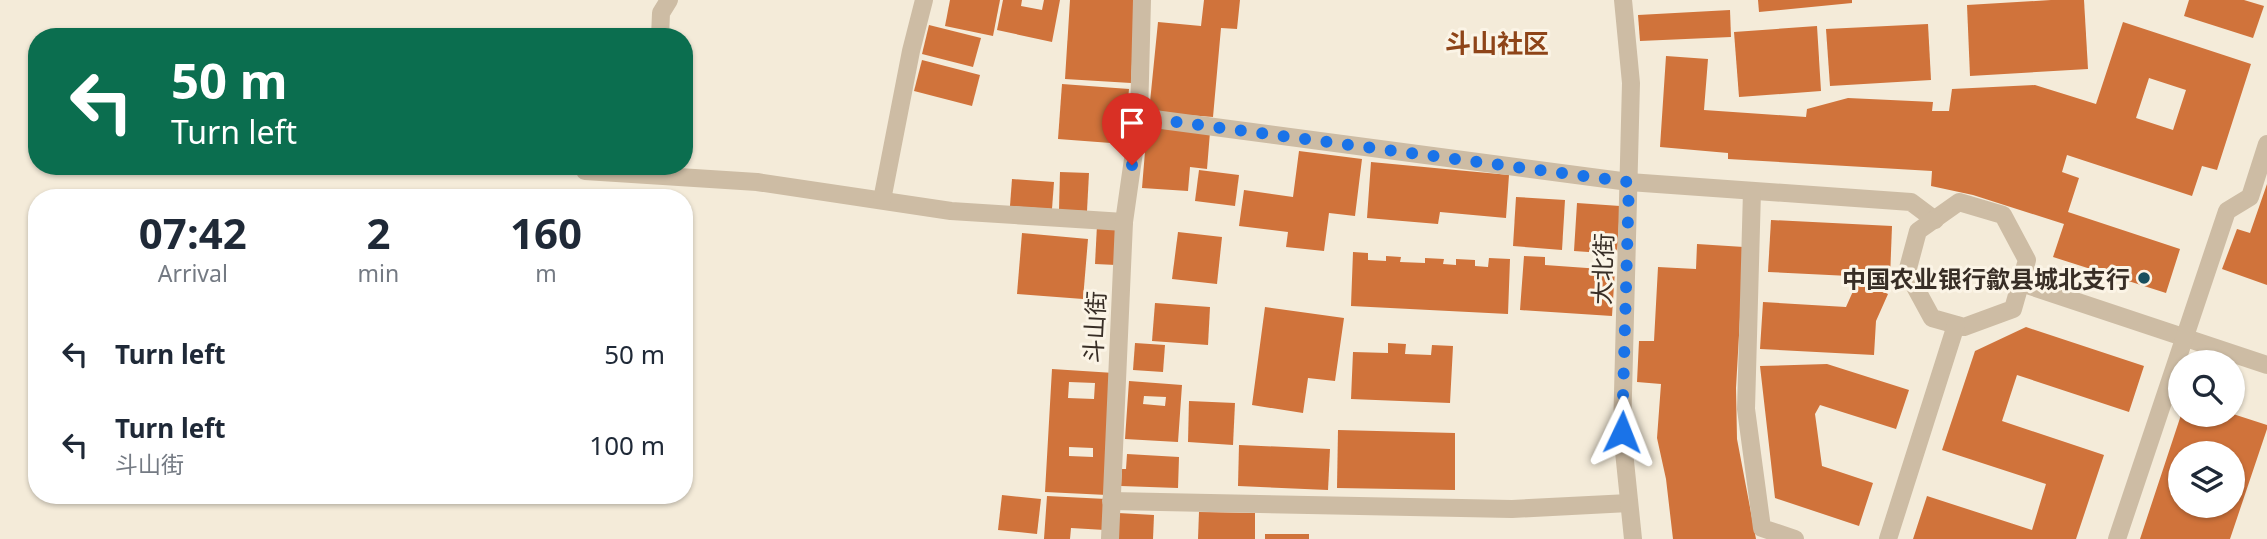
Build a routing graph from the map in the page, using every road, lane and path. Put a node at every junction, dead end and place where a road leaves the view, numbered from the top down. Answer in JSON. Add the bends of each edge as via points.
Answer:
{"nodes":[{"id":1,"x":669,"y":0,"type":"edge"},
{"id":2,"x":925,"y":0,"type":"edge"},
{"id":3,"x":1142,"y":0,"type":"edge"},
{"id":4,"x":1623,"y":0,"type":"edge"},
{"id":5,"x":660,"y":28,"type":"edge"},
{"id":6,"x":1139,"y":117,"type":"junction"},
{"id":7,"x":2267,"y":144,"type":"edge"},
{"id":8,"x":693,"y":175,"type":"edge"},
{"id":9,"x":1629,"y":182,"type":"junction"},
{"id":10,"x":1752,"y":191,"type":"junction"},
{"id":11,"x":882,"y":200,"type":"junction"},
{"id":12,"x":1934,"y":220,"type":"junction"},
{"id":13,"x":1124,"y":222,"type":"junction"},
{"id":14,"x":2021,"y":283,"type":"junction"},
{"id":15,"x":1956,"y":325,"type":"junction"},
{"id":16,"x":2185,"y":338,"type":"junction"},
{"id":17,"x":2267,"y":365,"type":"edge"},
{"id":18,"x":1111,"y":501,"type":"junction"},
{"id":19,"x":1629,"y":503,"type":"junction"},
{"id":20,"x":1110,"y":539,"type":"edge"},
{"id":21,"x":1633,"y":539,"type":"edge"},
{"id":22,"x":1795,"y":539,"type":"edge"},
{"id":23,"x":1888,"y":539,"type":"edge"},
{"id":24,"x":2117,"y":539,"type":"edge"}],
"edges":[{"from":1,"to":5,"type":"street","via":[[661,13]]},
{"from":2,"to":11,"type":"street"},
{"from":3,"to":6,"type":"street","name":"斗山街"},
{"from":4,"to":9,"type":"street","name":"大北街","via":[[1632,83]]},
{"from":6,"to":9,"type":"street"},
{"from":6,"to":13,"type":"street","name":"斗山街"},
{"from":7,"to":16,"type":"street","via":[[2250,197],[2227,211]]},
{"from":8,"to":11,"type":"street"},
{"from":9,"to":10,"type":"street"},
{"from":9,"to":19,"type":"street","name":"大北街","via":[[1622,432]]},
{"from":10,"to":12,"type":"street","via":[[1911,202]]},
{"from":10,"to":22,"type":"street","via":[[1746,409],[1762,528]]},
{"from":11,"to":13,"type":"street","via":[[951,211]]},
{"from":12,"to":14,"type":"street","via":[[1959,202],[2003,215],[2027,260]]},
{"from":12,"to":15,"type":"street","via":[[1918,231],[1907,272],[1932,318]]},
{"from":13,"to":18,"type":"street","name":"斗山街"},
{"from":14,"to":15,"type":"street","via":[[2014,309],[1964,327]]},
{"from":14,"to":16,"type":"street"},
{"from":15,"to":23,"type":"street"},
{"from":16,"to":17,"type":"street"},
{"from":16,"to":24,"type":"street"},
{"from":18,"to":19,"type":"street","via":[[1512,509]]},
{"from":18,"to":20,"type":"street","name":"斗山街"},
{"from":19,"to":21,"type":"street","name":"大北街"}]}
